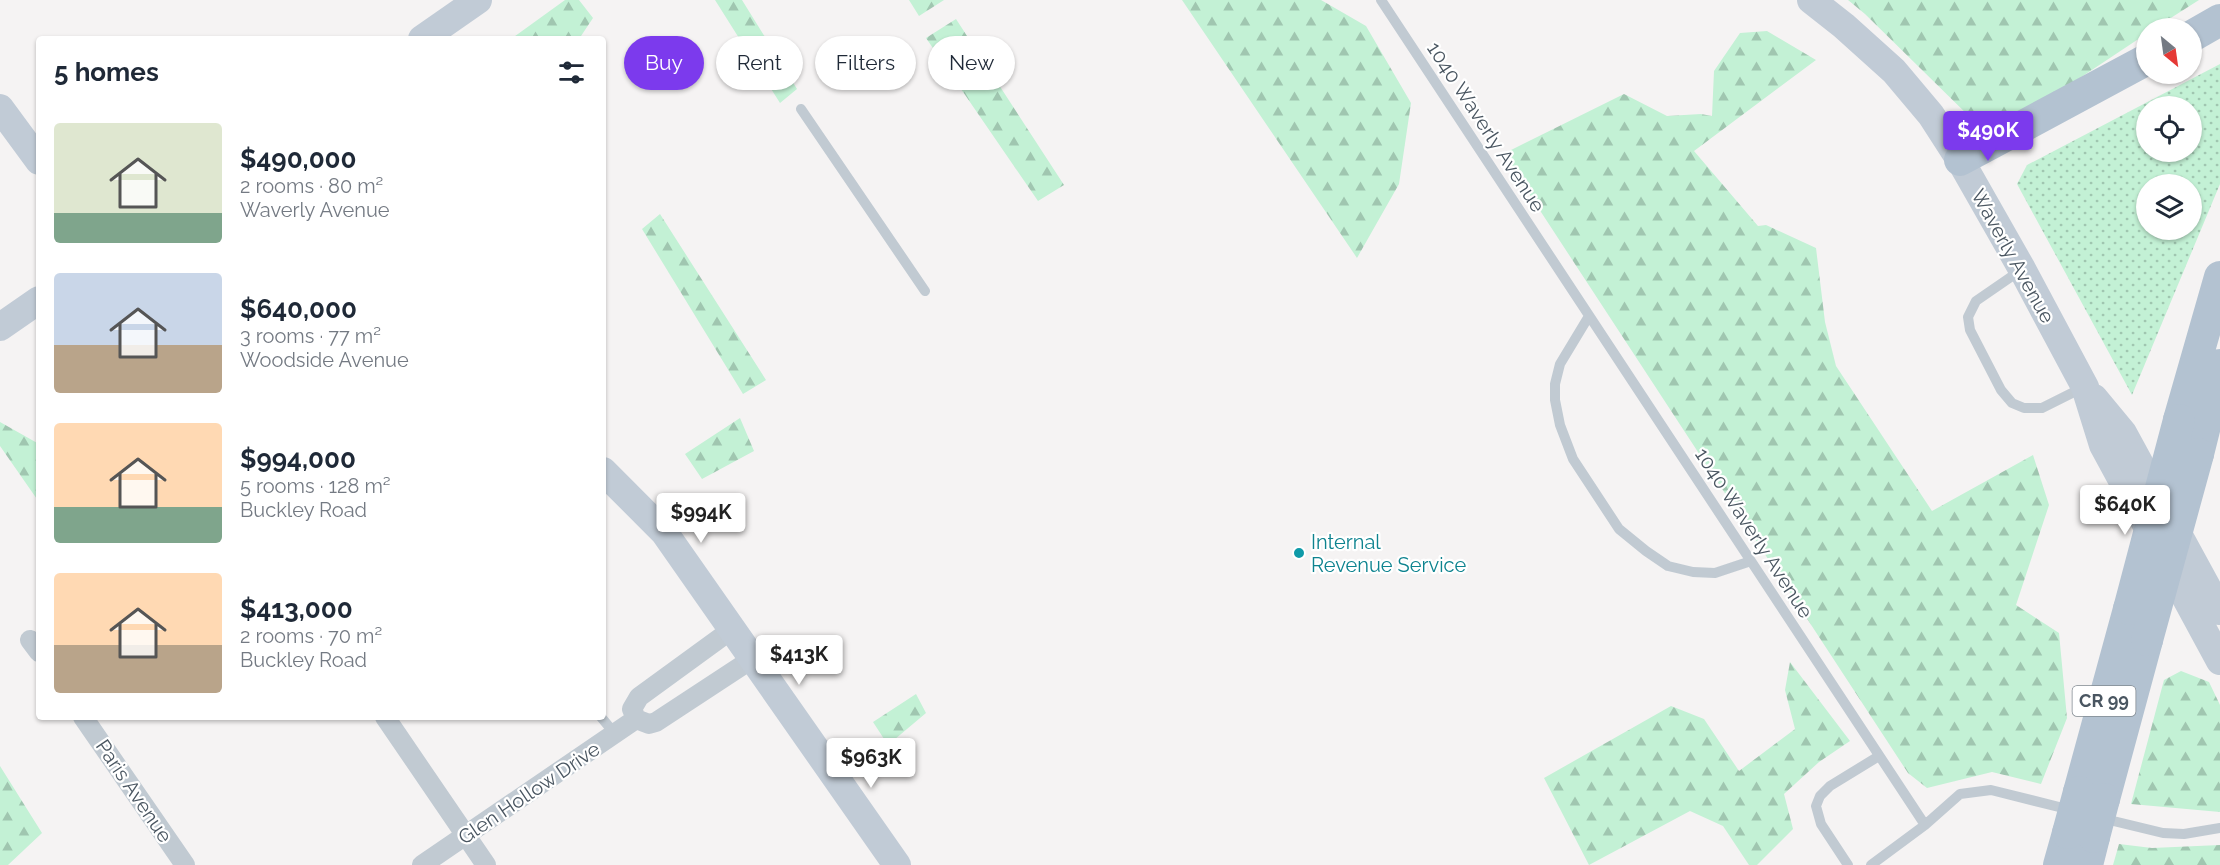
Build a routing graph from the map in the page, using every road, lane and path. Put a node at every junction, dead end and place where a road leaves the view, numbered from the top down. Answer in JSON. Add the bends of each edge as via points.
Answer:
{"nodes":[{"id":1,"x":1381,"y":0,"type":"edge"},
{"id":2,"x":1811,"y":0,"type":"edge"},
{"id":3,"x":463,"y":4,"type":"edge"},
{"id":4,"x":2220,"y":20,"type":"edge"},
{"id":5,"x":2202,"y":30,"type":"edge"},
{"id":6,"x":426,"y":36,"type":"edge"},
{"id":7,"x":2136,"y":65,"type":"edge"},
{"id":8,"x":0,"y":108,"type":"edge"},
{"id":9,"x":801,"y":109,"type":"dead end"},
{"id":10,"x":36,"y":157,"type":"edge"},
{"id":11,"x":1960,"y":160,"type":"junction"},
{"id":12,"x":2022,"y":269,"type":"junction"},
{"id":13,"x":2220,"y":277,"type":"edge"},
{"id":14,"x":925,"y":291,"type":"dead end"},
{"id":15,"x":36,"y":302,"type":"edge"},
{"id":16,"x":1589,"y":316,"type":"junction"},
{"id":17,"x":0,"y":327,"type":"edge"},
{"id":18,"x":2220,"y":365,"type":"edge"},
{"id":19,"x":2085,"y":387,"type":"junction"},
{"id":20,"x":606,"y":474,"type":"edge"},
{"id":21,"x":1751,"y":561,"type":"junction"},
{"id":22,"x":2220,"y":611,"type":"edge"},
{"id":23,"x":731,"y":630,"type":"junction"},
{"id":24,"x":752,"y":659,"type":"junction"},
{"id":25,"x":2220,"y":661,"type":"edge"},
{"id":26,"x":636,"y":719,"type":"junction"},
{"id":27,"x":85,"y":720,"type":"edge"},
{"id":28,"x":387,"y":720,"type":"edge"},
{"id":29,"x":603,"y":720,"type":"edge"},
{"id":30,"x":615,"y":735,"type":"junction"},
{"id":31,"x":1879,"y":756,"type":"junction"},
{"id":32,"x":2091,"y":796,"type":"junction"},
{"id":33,"x":1925,"y":825,"type":"junction"},
{"id":34,"x":2220,"y":828,"type":"edge"},
{"id":35,"x":466,"y":836,"type":"junction"},
{"id":36,"x":2083,"y":845,"type":"edge"},
{"id":37,"x":185,"y":865,"type":"edge"},
{"id":38,"x":422,"y":865,"type":"edge"},
{"id":39,"x":486,"y":865,"type":"edge"},
{"id":40,"x":897,"y":865,"type":"edge"},
{"id":41,"x":1848,"y":865,"type":"edge"},
{"id":42,"x":1871,"y":865,"type":"edge"},
{"id":43,"x":2059,"y":865,"type":"edge"}],
"edges":[{"from":1,"to":16,"type":"lane","name":"1040 Waverly Avenue"},
{"from":2,"to":11,"type":"main road","name":"Waverly Avenue","via":[[1894,71],[1931,115]]},
{"from":3,"to":6,"type":"main road"},
{"from":4,"to":5,"type":"main road"},
{"from":7,"to":11,"type":"main road"},
{"from":8,"to":10,"type":"main road"},
{"from":9,"to":14,"type":"lane"},
{"from":11,"to":12,"type":"main road","name":"Waverly Avenue"},
{"from":12,"to":19,"type":"main road","name":"Waverly Avenue"},
{"from":12,"to":19,"type":"lane","via":[[1976,301],[1968,317],[1970,330],[2001,390],[2012,403],[2042,408]]},
{"from":13,"to":32,"type":"main road","number":"CR 99","bridge":true,"via":[[2129,609]]},
{"from":15,"to":17,"type":"main road"},
{"from":16,"to":21,"type":"lane","name":"1040 Waverly Avenue"},
{"from":16,"to":21,"type":"lane","via":[[1560,364],[1555,400],[1573,459],[1619,529],[1668,566],[1715,573]]},
{"from":18,"to":32,"type":"main road","number":"CR 99","bridge":true,"via":[[2147,640]]},
{"from":19,"to":22,"type":"main road","name":"Waverly Avenue","via":[[2123,433]]},
{"from":19,"to":25,"type":"main road","name":"Waverly Avenue","via":[[2103,445]]},
{"from":20,"to":23,"type":"main road","via":[[664,532]]},
{"from":21,"to":31,"type":"lane","name":"1040 Waverly Avenue"},
{"from":23,"to":24,"type":"main road"},
{"from":23,"to":26,"type":"street","via":[[639,697],[632,709]]},
{"from":24,"to":26,"type":"street","via":[[656,722],[649,724]]},
{"from":24,"to":40,"type":"main road"},
{"from":26,"to":30,"type":"street","name":"Glen Hollow Drive"},
{"from":27,"to":37,"type":"street","name":"Paris Avenue"},
{"from":28,"to":35,"type":"street"},
{"from":29,"to":30,"type":"lane"},
{"from":30,"to":35,"type":"street","name":"Glen Hollow Drive"},
{"from":31,"to":33,"type":"lane","name":"1040 Waverly Avenue"},
{"from":31,"to":41,"type":"lane","via":[[1830,786],[1816,806],[1821,824]]},
{"from":32,"to":36,"type":"main road","number":"CR 99","bridge":true},
{"from":33,"to":34,"type":"lane","via":[[1960,794],[1991,790],[2163,834]]},
{"from":33,"to":42,"type":"lane"},
{"from":35,"to":38,"type":"street","name":"Glen Hollow Drive"},
{"from":35,"to":39,"type":"street"},
{"from":36,"to":43,"type":"main road","number":"CR 99"}]}
